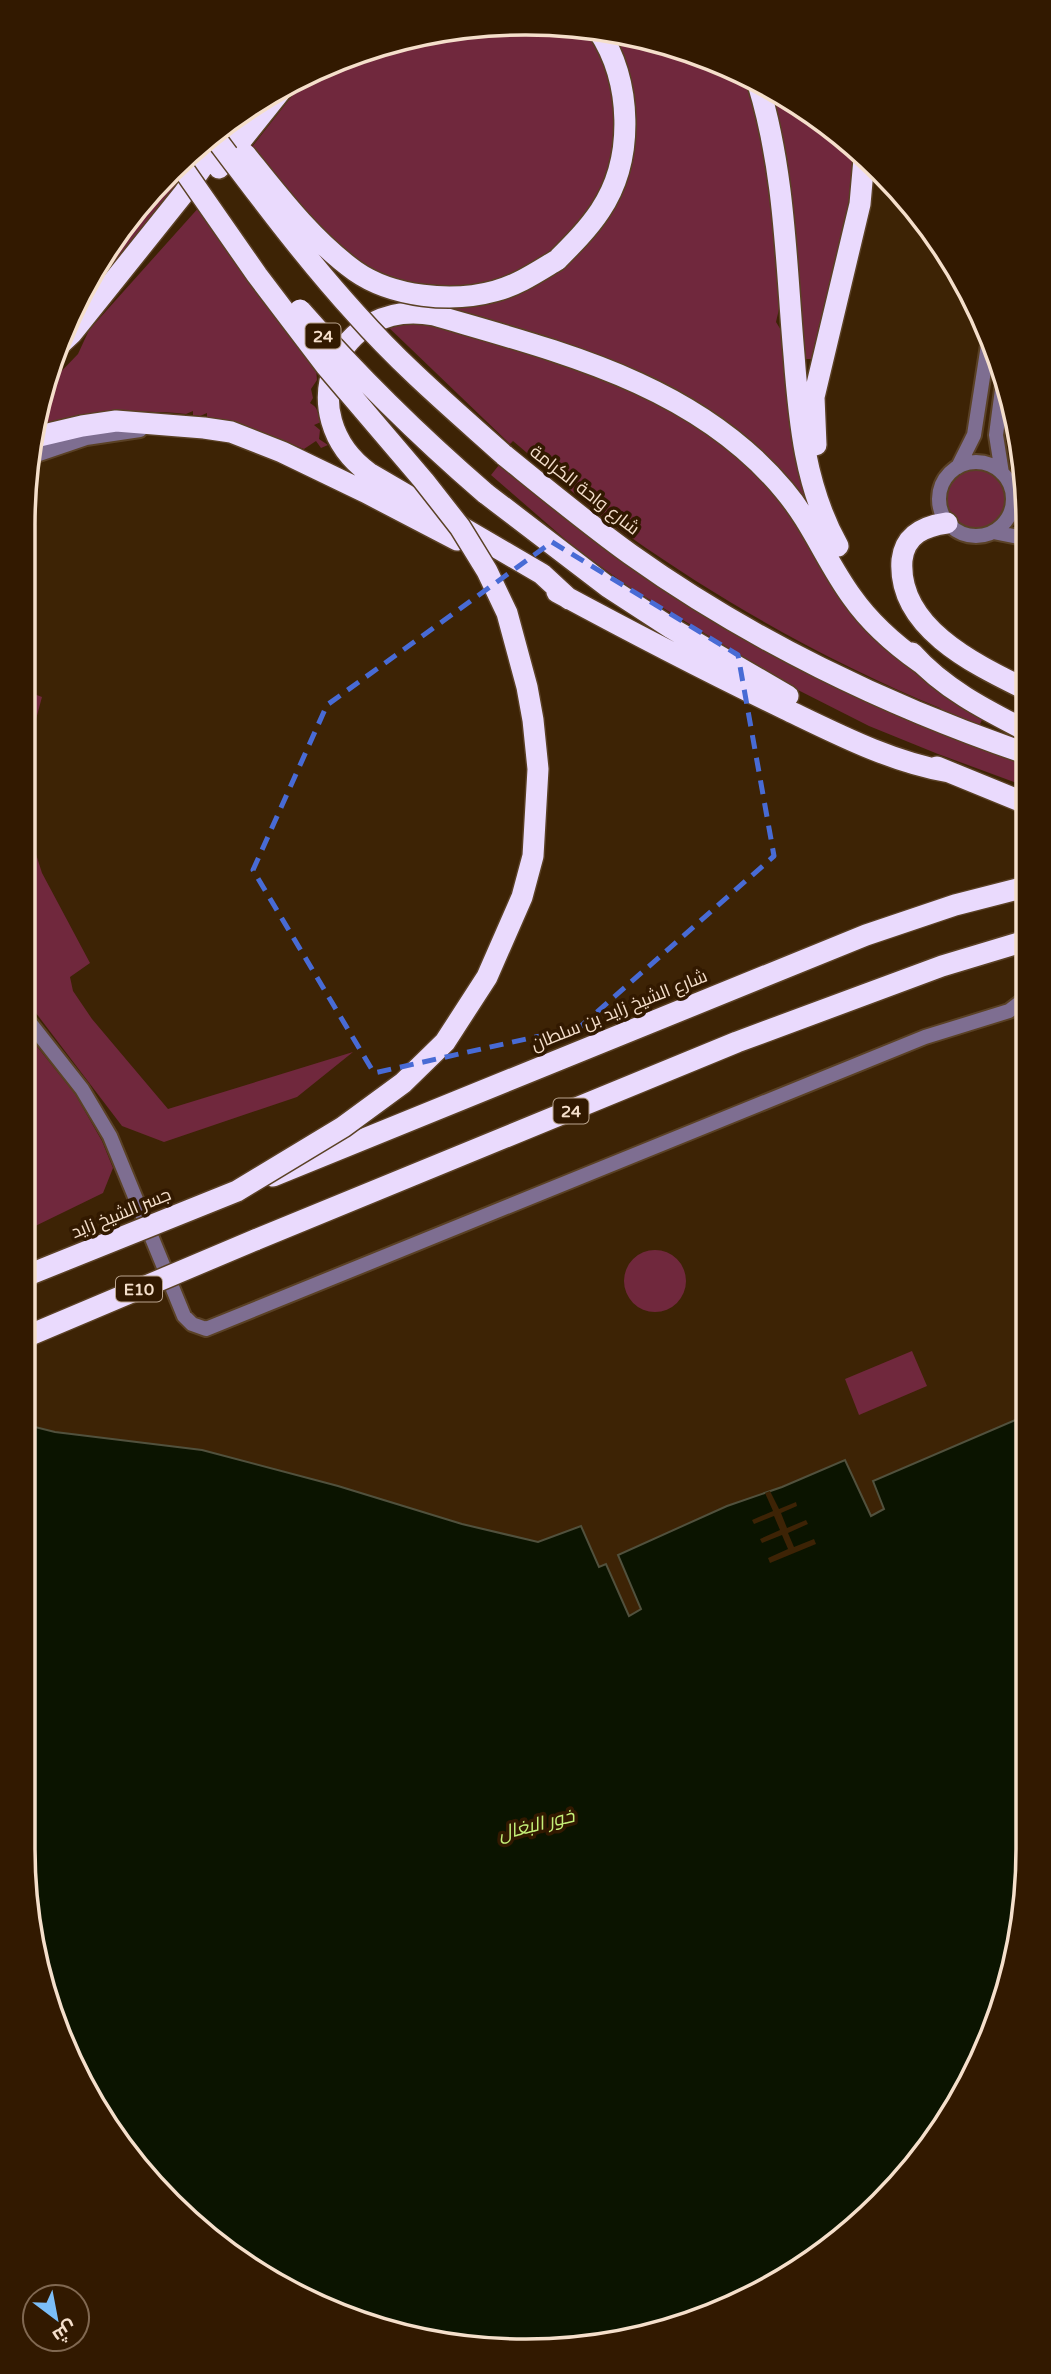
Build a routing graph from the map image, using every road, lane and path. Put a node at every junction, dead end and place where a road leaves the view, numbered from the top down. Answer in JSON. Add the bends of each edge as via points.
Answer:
{"nodes":[{"id":1,"x":607,"y":42,"type":"edge"},
{"id":2,"x":761,"y":96,"type":"edge"},
{"id":3,"x":266,"y":110,"type":"edge"},
{"id":4,"x":229,"y":135,"type":"edge"},
{"id":5,"x":220,"y":142,"type":"edge"},
{"id":6,"x":219,"y":143,"type":"edge"},
{"id":7,"x":188,"y":170,"type":"edge"},
{"id":8,"x":863,"y":170,"type":"edge"},
{"id":9,"x":188,"y":171,"type":"edge"},
{"id":10,"x":870,"y":177,"type":"edge"},
{"id":11,"x":147,"y":241,"type":"junction"},
{"id":12,"x":847,"y":259,"type":"junction"},
{"id":13,"x":78,"y":326,"type":"edge"},
{"id":14,"x":986,"y":356,"type":"edge"},
{"id":15,"x":1000,"y":403,"type":"edge"},
{"id":16,"x":171,"y":425,"type":"junction"},
{"id":17,"x":43,"y":435,"type":"edge"},
{"id":18,"x":40,"y":454,"type":"edge"},
{"id":19,"x":958,"y":467,"type":"junction"},
{"id":20,"x":1002,"y":473,"type":"junction"},
{"id":21,"x":1011,"y":489,"type":"junction"},
{"id":22,"x":1015,"y":494,"type":"edge"},
{"id":23,"x":947,"y":523,"type":"junction"},
{"id":24,"x":993,"y":532,"type":"junction"},
{"id":25,"x":1016,"y":536,"type":"edge"},
{"id":26,"x":848,"y":565,"type":"junction"},
{"id":27,"x":569,"y":599,"type":"junction"},
{"id":28,"x":921,"y":663,"type":"junction"},
{"id":29,"x":1016,"y":684,"type":"edge"},
{"id":30,"x":1016,"y":725,"type":"edge"},
{"id":31,"x":1016,"y":750,"type":"edge"},
{"id":32,"x":949,"y":772,"type":"junction"},
{"id":33,"x":1016,"y":799,"type":"edge"},
{"id":34,"x":1016,"y":889,"type":"edge"},
{"id":35,"x":1016,"y":944,"type":"edge"},
{"id":36,"x":1016,"y":1006,"type":"edge"},
{"id":37,"x":35,"y":1029,"type":"edge"},
{"id":38,"x":237,"y":1191,"type":"junction"},
{"id":39,"x":256,"y":1240,"type":"joint"},
{"id":40,"x":35,"y":1272,"type":"edge"},
{"id":41,"x":35,"y":1333,"type":"edge"}],
"edges":[{"from":1,"to":4,"type":"highway","bridge":true,"via":[[622,87],[626,129],[617,174],[602,208],[557,260],[495,292],[456,296],[415,293],[358,272],[330,251]]},
{"from":2,"to":26,"type":"highway","via":[[780,194],[804,450],[822,515]]},
{"from":3,"to":11,"type":"highway","via":[[185,212]]},
{"from":5,"to":11,"type":"highway"},
{"from":6,"to":31,"type":"highway","name":"شارع واحة الكرامة","number":"24","bridge":true,"via":[[300,250],[410,371],[504,455],[632,555],[821,668],[918,713]]},
{"from":7,"to":32,"type":"highway","number":"24","bridge":true,"via":[[332,347],[406,423],[485,493],[608,587],[692,641],[800,703]]},
{"from":8,"to":12,"type":"highway"},
{"from":9,"to":38,"type":"highway","bridge":true,"via":[[257,275],[460,527],[487,571],[507,613],[527,687],[538,769],[533,856],[522,897],[487,977],[445,1042],[402,1083],[343,1127]]},
{"from":10,"to":12,"type":"highway","via":[[863,222]]},
{"from":11,"to":13,"type":"highway"},
{"from":12,"to":26,"type":"highway","via":[[814,397],[824,495]]},
{"from":14,"to":19,"type":"street","via":[[974,435]]},
{"from":15,"to":20,"type":"street","via":[[996,435]]},
{"from":16,"to":17,"type":"highway","via":[[116,421]]},
{"from":16,"to":18,"type":"street","via":[[86,438]]},
{"from":16,"to":27,"type":"highway","via":[[231,432],[258,442],[365,492]]},
{"from":19,"to":20,"type":"street","via":[[986,463]]},
{"from":19,"to":23,"type":"street","via":[[949,473],[939,493]]},
{"from":20,"to":21,"type":"street"},
{"from":21,"to":22,"type":"street"},
{"from":21,"to":24,"type":"street","via":[[1010,513]]},
{"from":23,"to":24,"type":"street","via":[[969,536]]},
{"from":23,"to":29,"type":"highway","via":[[928,526],[908,542],[901,572],[905,590],[924,622],[944,642]]},
{"from":24,"to":25,"type":"street"},
{"from":26,"to":28,"type":"highway","via":[[879,615]]},
{"from":27,"to":28,"type":"highway","via":[[542,574],[369,473],[346,454],[332,428],[329,390],[342,351],[362,329],[396,314],[434,315],[596,365],[678,402],[771,475],[805,518],[860,608],[890,640]]},
{"from":27,"to":32,"type":"highway","via":[[822,727],[909,764]]},
{"from":28,"to":30,"type":"highway","via":[[958,693]]},
{"from":32,"to":33,"type":"highway","number":"24"},
{"from":34,"to":38,"type":"highway","name":"شارع الشيخ زايد بن سلطان","bridge":true,"via":[[866,934]]},
{"from":35,"to":39,"type":"highway","number":"24","via":[[750,1037]]},
{"from":36,"to":37,"type":"street","via":[[925,1037],[206,1329],[184,1316],[110,1136],[82,1089]]},
{"from":38,"to":40,"type":"highway","name":"جسر الشيخ زايد","bridge":true},
{"from":39,"to":41,"type":"highway","number":"E10","bridge":true}]}
